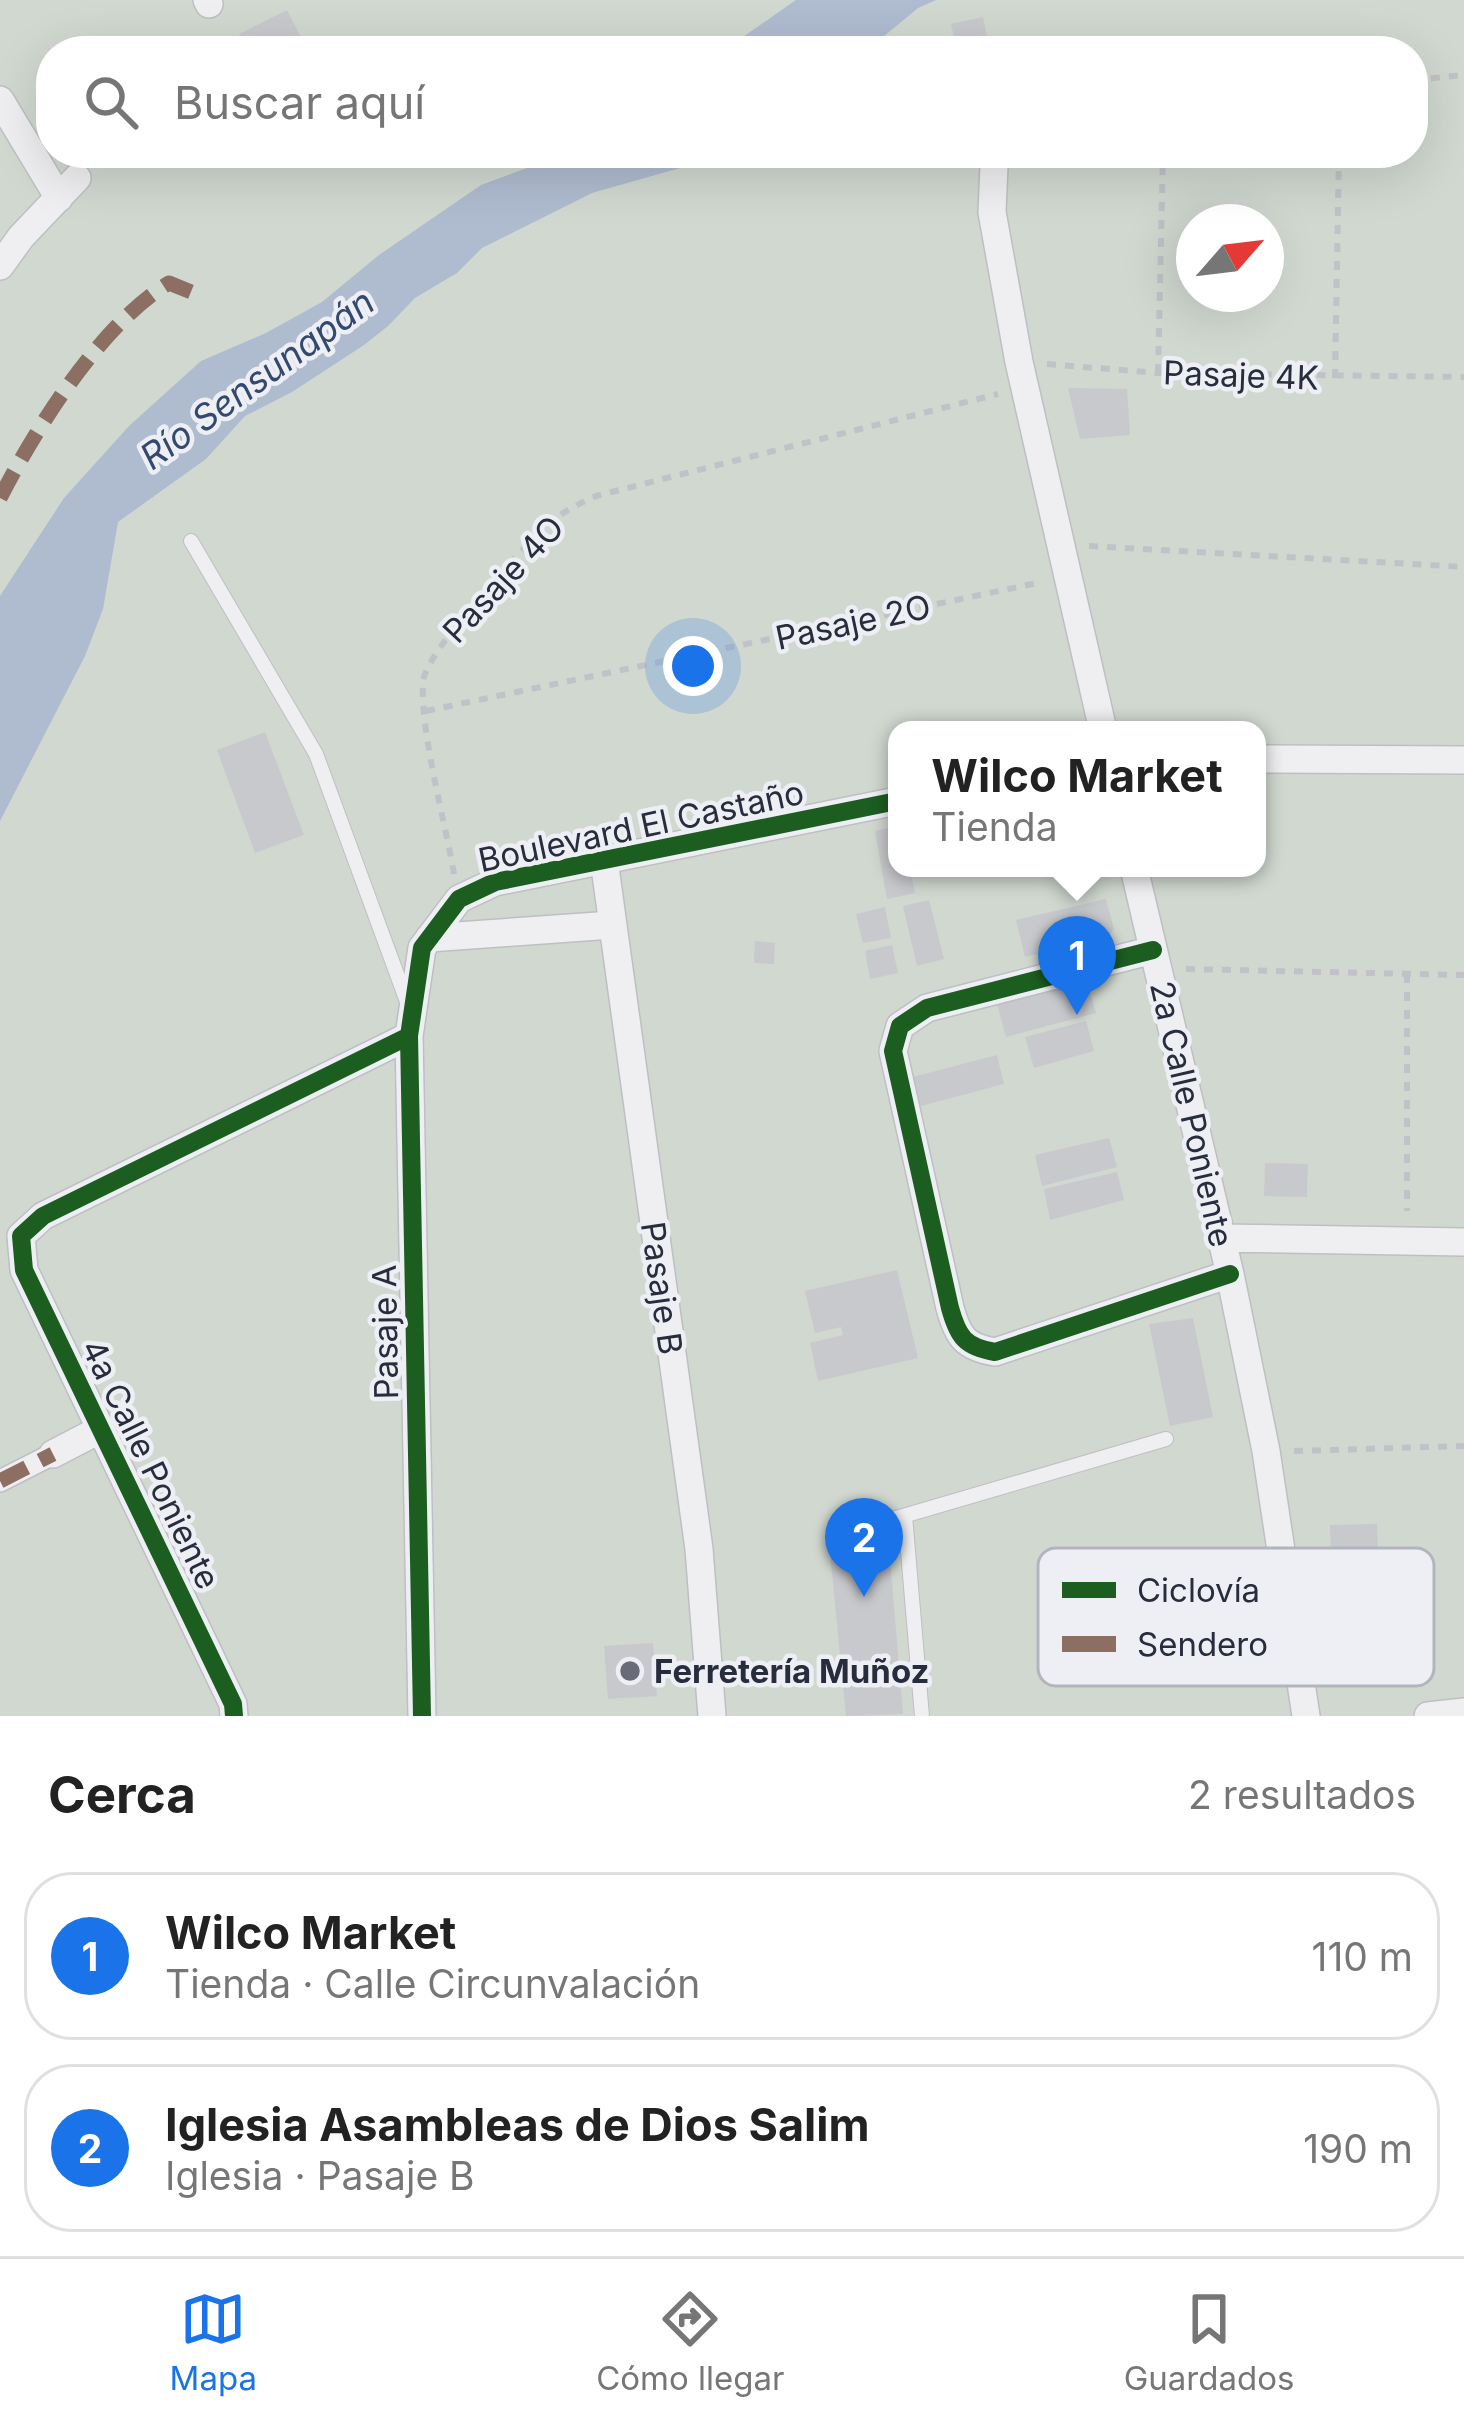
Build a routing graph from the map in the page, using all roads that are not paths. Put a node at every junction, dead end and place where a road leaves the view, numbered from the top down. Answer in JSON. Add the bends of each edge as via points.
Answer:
{"nodes":[{"id":1,"x":0,"y":100,"type":"edge"},
{"id":2,"x":36,"y":147,"type":"edge"},
{"id":3,"x":53,"y":168,"type":"edge"},
{"id":4,"x":994,"y":168,"type":"edge"},
{"id":5,"x":0,"y":266,"type":"edge"},
{"id":6,"x":191,"y":541,"type":"dead end"},
{"id":7,"x":1101,"y":721,"type":"edge"},
{"id":8,"x":1266,"y":759,"type":"edge"},
{"id":9,"x":1464,"y":760,"type":"edge"},
{"id":10,"x":888,"y":803,"type":"edge"},
{"id":11,"x":604,"y":860,"type":"junction"},
{"id":12,"x":1136,"y":877,"type":"edge"},
{"id":13,"x":612,"y":925,"type":"junction"},
{"id":14,"x":426,"y":943,"type":"junction"},
{"id":15,"x":1156,"y":959,"type":"junction"},
{"id":16,"x":410,"y":1025,"type":"junction"},
{"id":17,"x":1222,"y":1238,"type":"junction"},
{"id":18,"x":1464,"y":1242,"type":"edge"},
{"id":19,"x":1230,"y":1274,"type":"junction"},
{"id":20,"x":101,"y":1429,"type":"junction"},
{"id":21,"x":1166,"y":1439,"type":"dead end"},
{"id":22,"x":53,"y":1454,"type":"joint"},
{"id":23,"x":0,"y":1481,"type":"edge"},
{"id":24,"x":905,"y":1516,"type":"junction"},
{"id":25,"x":852,"y":1531,"type":"dead end"},
{"id":26,"x":1281,"y":1548,"type":"edge"},
{"id":27,"x":1301,"y":1686,"type":"edge"},
{"id":28,"x":1464,"y":1712,"type":"edge"},
{"id":29,"x":234,"y":1716,"type":"edge"},
{"id":30,"x":422,"y":1716,"type":"edge"},
{"id":31,"x":712,"y":1716,"type":"edge"},
{"id":32,"x":922,"y":1716,"type":"edge"},
{"id":33,"x":1306,"y":1716,"type":"edge"},
{"id":34,"x":1428,"y":1716,"type":"edge"}],
"edges":[{"from":1,"to":2,"type":"street"},
{"from":3,"to":5,"type":"street","via":[[68,188]]},
{"from":4,"to":7,"type":"street","via":[[992,212],[1022,375]]},
{"from":6,"to":16,"type":"lane","via":[[316,754]]},
{"from":8,"to":9,"type":"street"},
{"from":10,"to":11,"type":"street","name":"Boulevard El Castaño"},
{"from":11,"to":13,"type":"street","name":"Pasaje B"},
{"from":11,"to":14,"type":"street","name":"Boulevard El Castaño","via":[[495,882],[459,899]]},
{"from":12,"to":15,"type":"street","name":"2a Calle Poniente"},
{"from":13,"to":14,"type":"street"},
{"from":13,"to":31,"type":"street","name":"Pasaje B","via":[[699,1549]]},
{"from":14,"to":16,"type":"street","name":"Pasaje A"},
{"from":15,"to":17,"type":"street","name":"2a Calle Poniente"},
{"from":15,"to":19,"type":"street","via":[[926,1007],[900,1026],[893,1051],[950,1308],[970,1348],[995,1352]]},
{"from":16,"to":20,"type":"street","name":"4a Calle Poniente","via":[[43,1216],[21,1236],[24,1270]]},
{"from":16,"to":30,"type":"street","name":"Pasaje A"},
{"from":17,"to":18,"type":"street"},
{"from":17,"to":19,"type":"street","name":"2a Calle Poniente"},
{"from":19,"to":26,"type":"street","name":"2a Calle Poniente"},
{"from":20,"to":22,"type":"street"},
{"from":20,"to":29,"type":"street","name":"4a Calle Poniente"},
{"from":21,"to":24,"type":"lane"},
{"from":22,"to":23,"type":"street"},
{"from":24,"to":25,"type":"lane"},
{"from":24,"to":32,"type":"lane"},
{"from":27,"to":33,"type":"street","name":"2a Calle Poniente"},
{"from":28,"to":34,"type":"street"}]}
